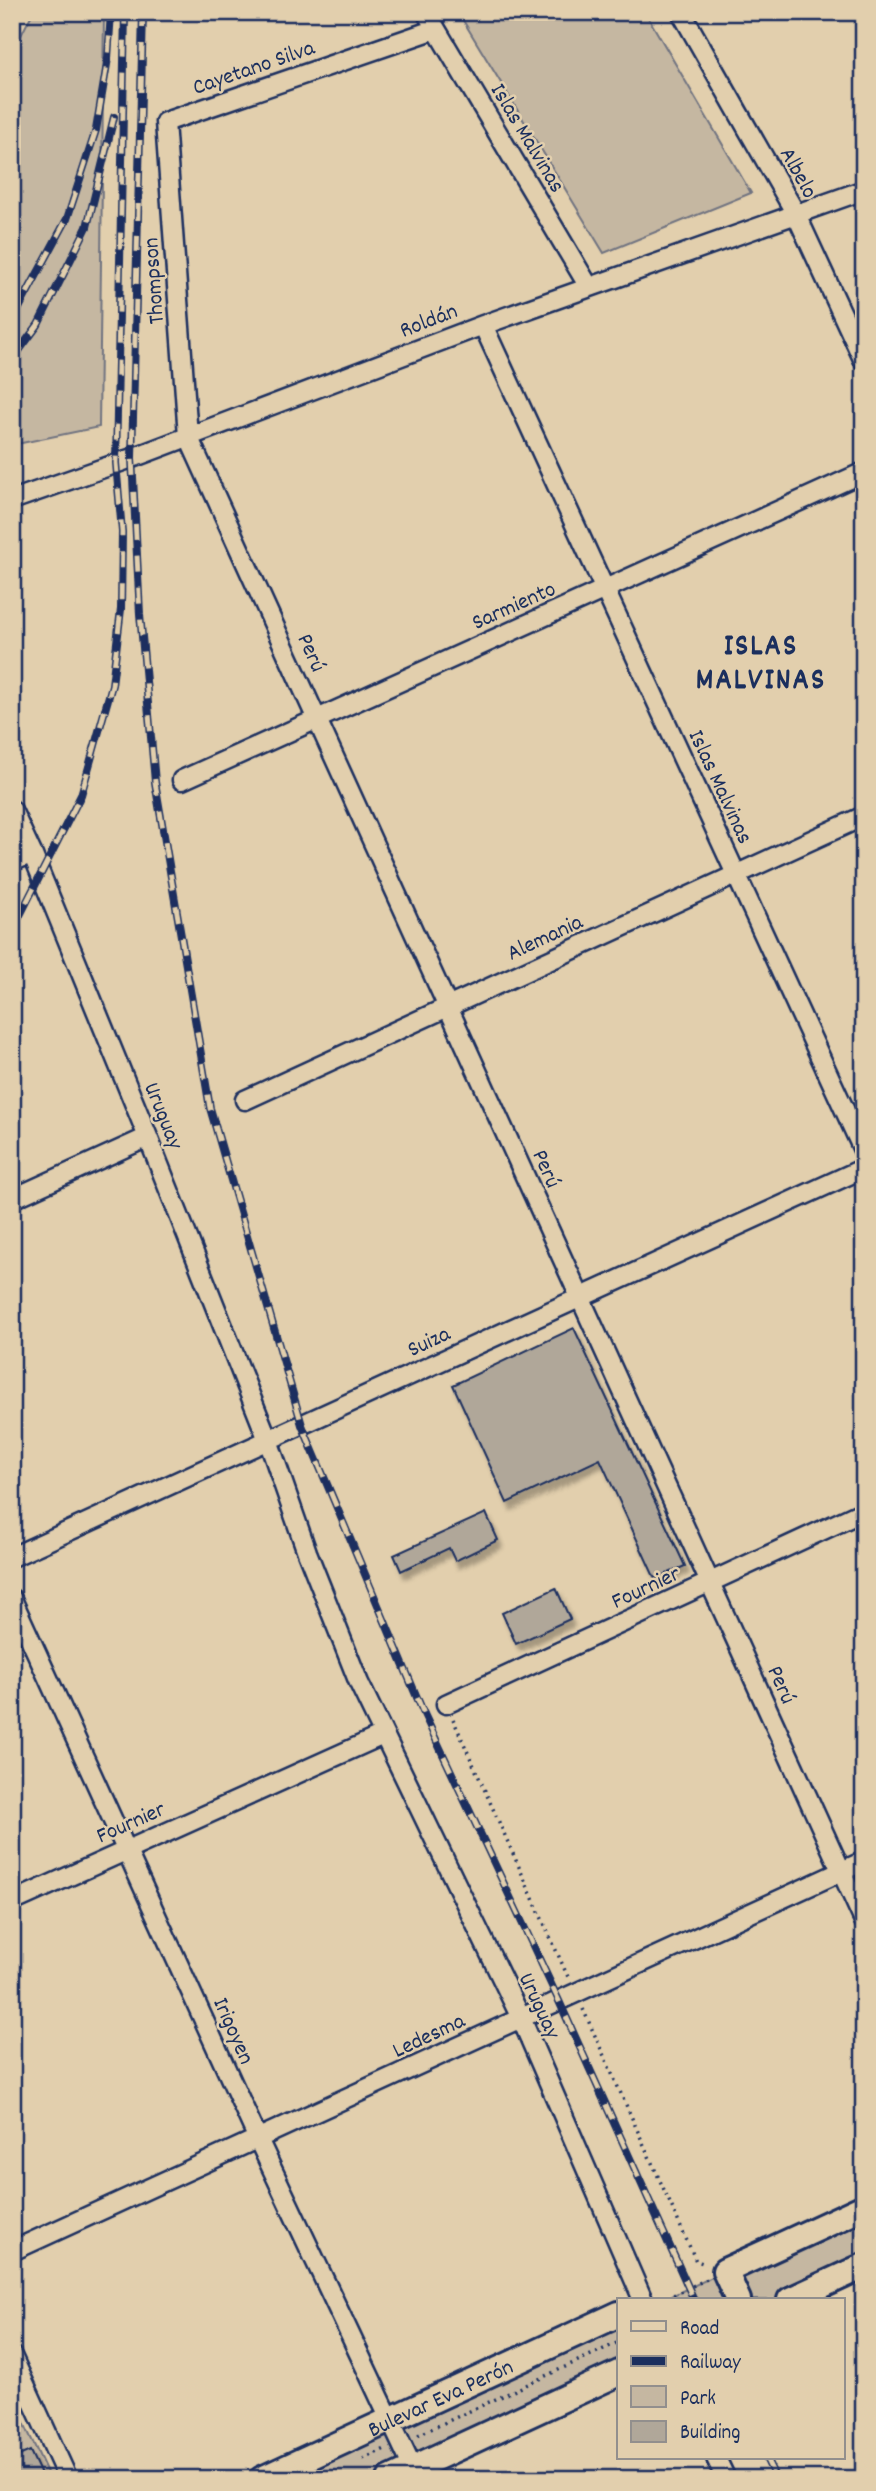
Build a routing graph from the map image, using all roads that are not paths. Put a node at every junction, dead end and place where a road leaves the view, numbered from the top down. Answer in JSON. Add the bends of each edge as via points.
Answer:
{"nodes":[{"id":1,"x":426,"y":12,"type":"edge"},
{"id":2,"x":681,"y":12,"type":"edge"},
{"id":3,"x":436,"y":29,"type":"junction"},
{"id":4,"x":165,"y":122,"type":"joint"},
{"id":5,"x":864,"y":190,"type":"edge"},
{"id":6,"x":796,"y":214,"type":"junction"},
{"id":7,"x":589,"y":287,"type":"junction"},
{"id":8,"x":483,"y":325,"type":"junction"},
{"id":9,"x":864,"y":362,"type":"edge"},
{"id":10,"x":188,"y":436,"type":"junction"},
{"id":11,"x":864,"y":472,"type":"edge"},
{"id":12,"x":12,"y":500,"type":"edge"},
{"id":13,"x":605,"y":589,"type":"junction"},
{"id":14,"x":317,"y":719,"type":"junction"},
{"id":15,"x":182,"y":780,"type":"dead end"},
{"id":16,"x":12,"y":810,"type":"edge"},
{"id":17,"x":864,"y":816,"type":"edge"},
{"id":18,"x":32,"y":853,"type":"junction"},
{"id":19,"x":12,"y":862,"type":"edge"},
{"id":20,"x":736,"y":874,"type":"junction"},
{"id":21,"x":448,"y":1007,"type":"junction"},
{"id":22,"x":245,"y":1100,"type":"dead end"},
{"id":23,"x":148,"y":1137,"type":"junction"},
{"id":24,"x":864,"y":1152,"type":"edge"},
{"id":25,"x":864,"y":1168,"type":"edge"},
{"id":26,"x":12,"y":1199,"type":"edge"},
{"id":27,"x":580,"y":1298,"type":"junction"},
{"id":28,"x":268,"y":1440,"type":"junction"},
{"id":29,"x":864,"y":1511,"type":"edge"},
{"id":30,"x":12,"y":1557,"type":"edge"},
{"id":31,"x":710,"y":1583,"type":"junction"},
{"id":32,"x":12,"y":1598,"type":"edge"},
{"id":33,"x":446,"y":1704,"type":"dead end"},
{"id":34,"x":383,"y":1735,"type":"junction"},
{"id":35,"x":127,"y":1849,"type":"junction"},
{"id":36,"x":864,"y":1861,"type":"edge"},
{"id":37,"x":841,"y":1871,"type":"junction"},
{"id":38,"x":12,"y":1902,"type":"edge"},
{"id":39,"x":864,"y":1921,"type":"edge"},
{"id":40,"x":521,"y":2018,"type":"junction"},
{"id":41,"x":258,"y":2139,"type":"junction"},
{"id":42,"x":864,"y":2207,"type":"edge"},
{"id":43,"x":12,"y":2251,"type":"edge"},
{"id":44,"x":864,"y":2266,"type":"edge"},
{"id":45,"x":642,"y":2298,"type":"edge"},
{"id":46,"x":737,"y":2298,"type":"edge"},
{"id":47,"x":794,"y":2298,"type":"edge"},
{"id":48,"x":617,"y":2315,"type":"edge"},
{"id":49,"x":12,"y":2356,"type":"edge"},
{"id":50,"x":617,"y":2374,"type":"edge"},
{"id":51,"x":390,"y":2420,"type":"junction"},
{"id":52,"x":717,"y":2460,"type":"edge"},
{"id":53,"x":416,"y":2473,"type":"edge"},
{"id":54,"x":68,"y":2479,"type":"edge"},
{"id":55,"x":262,"y":2479,"type":"edge"},
{"id":56,"x":390,"y":2479,"type":"edge"},
{"id":57,"x":726,"y":2479,"type":"edge"}],
"edges":[{"from":1,"to":3,"type":"street","name":"Islas Malvinas"},
{"from":2,"to":6,"type":"street","name":"Albelo"},
{"from":3,"to":4,"type":"street","name":"Cayetano Silva"},
{"from":3,"to":7,"type":"street","name":"Islas Malvinas"},
{"from":4,"to":10,"type":"street","name":"Thompson"},
{"from":5,"to":6,"type":"street","name":"Roldán"},
{"from":6,"to":7,"type":"street","name":"Roldán"},
{"from":6,"to":9,"type":"street","name":"Albelo"},
{"from":7,"to":8,"type":"street","name":"Roldán"},
{"from":8,"to":10,"type":"street","name":"Roldán"},
{"from":8,"to":13,"type":"street","name":"Islas Malvinas"},
{"from":10,"to":12,"type":"street","name":"Roldán"},
{"from":10,"to":14,"type":"street","name":"Perú"},
{"from":11,"to":13,"type":"street","name":"Sarmiento"},
{"from":13,"to":14,"type":"street","name":"Sarmiento"},
{"from":13,"to":20,"type":"street","name":"Islas Malvinas"},
{"from":14,"to":15,"type":"street","name":"Sarmiento"},
{"from":14,"to":21,"type":"street","name":"Perú"},
{"from":16,"to":18,"type":"street","name":"Uruguay"},
{"from":17,"to":20,"type":"street","name":"Alemania"},
{"from":18,"to":19,"type":"street"},
{"from":18,"to":23,"type":"street","name":"Uruguay"},
{"from":20,"to":21,"type":"street","name":"Alemania"},
{"from":20,"to":24,"type":"street","name":"Islas Malvinas"},
{"from":21,"to":22,"type":"street","name":"Alemania"},
{"from":21,"to":27,"type":"street","name":"Perú"},
{"from":23,"to":26,"type":"street"},
{"from":23,"to":28,"type":"street","name":"Uruguay"},
{"from":25,"to":27,"type":"street","name":"Suiza"},
{"from":27,"to":28,"type":"street","name":"Suiza"},
{"from":27,"to":31,"type":"street","name":"Perú"},
{"from":28,"to":30,"type":"street","name":"Suiza"},
{"from":28,"to":34,"type":"street","name":"Uruguay","via":[[307,1552]]},
{"from":29,"to":31,"type":"street","name":"Fournier"},
{"from":31,"to":33,"type":"street","name":"Fournier"},
{"from":31,"to":37,"type":"street","name":"Perú"},
{"from":32,"to":35,"type":"street","name":"Irigoyen"},
{"from":34,"to":35,"type":"street","name":"Fournier"},
{"from":34,"to":40,"type":"street","name":"Uruguay"},
{"from":35,"to":38,"type":"street","name":"Fournier"},
{"from":35,"to":41,"type":"street","name":"Irigoyen"},
{"from":36,"to":37,"type":"street","name":"Ledesma"},
{"from":37,"to":39,"type":"street","name":"Perú"},
{"from":37,"to":40,"type":"street","name":"Ledesma"},
{"from":40,"to":41,"type":"street","name":"Ledesma"},
{"from":40,"to":45,"type":"street","name":"Uruguay"},
{"from":41,"to":43,"type":"street","name":"Ledesma"},
{"from":41,"to":51,"type":"street","name":"Irigoyen"},
{"from":42,"to":46,"type":"street","via":[[725,2271]]},
{"from":44,"to":47,"type":"street"},
{"from":48,"to":51,"type":"street","name":"Bulevar Eva Perón"},
{"from":49,"to":54,"type":"street"},
{"from":50,"to":53,"type":"street"},
{"from":51,"to":53,"type":"street","name":"Irigoyen"},
{"from":51,"to":55,"type":"street","name":"Bulevar Eva Perón"},
{"from":52,"to":57,"type":"street"},
{"from":53,"to":56,"type":"street"}]}
